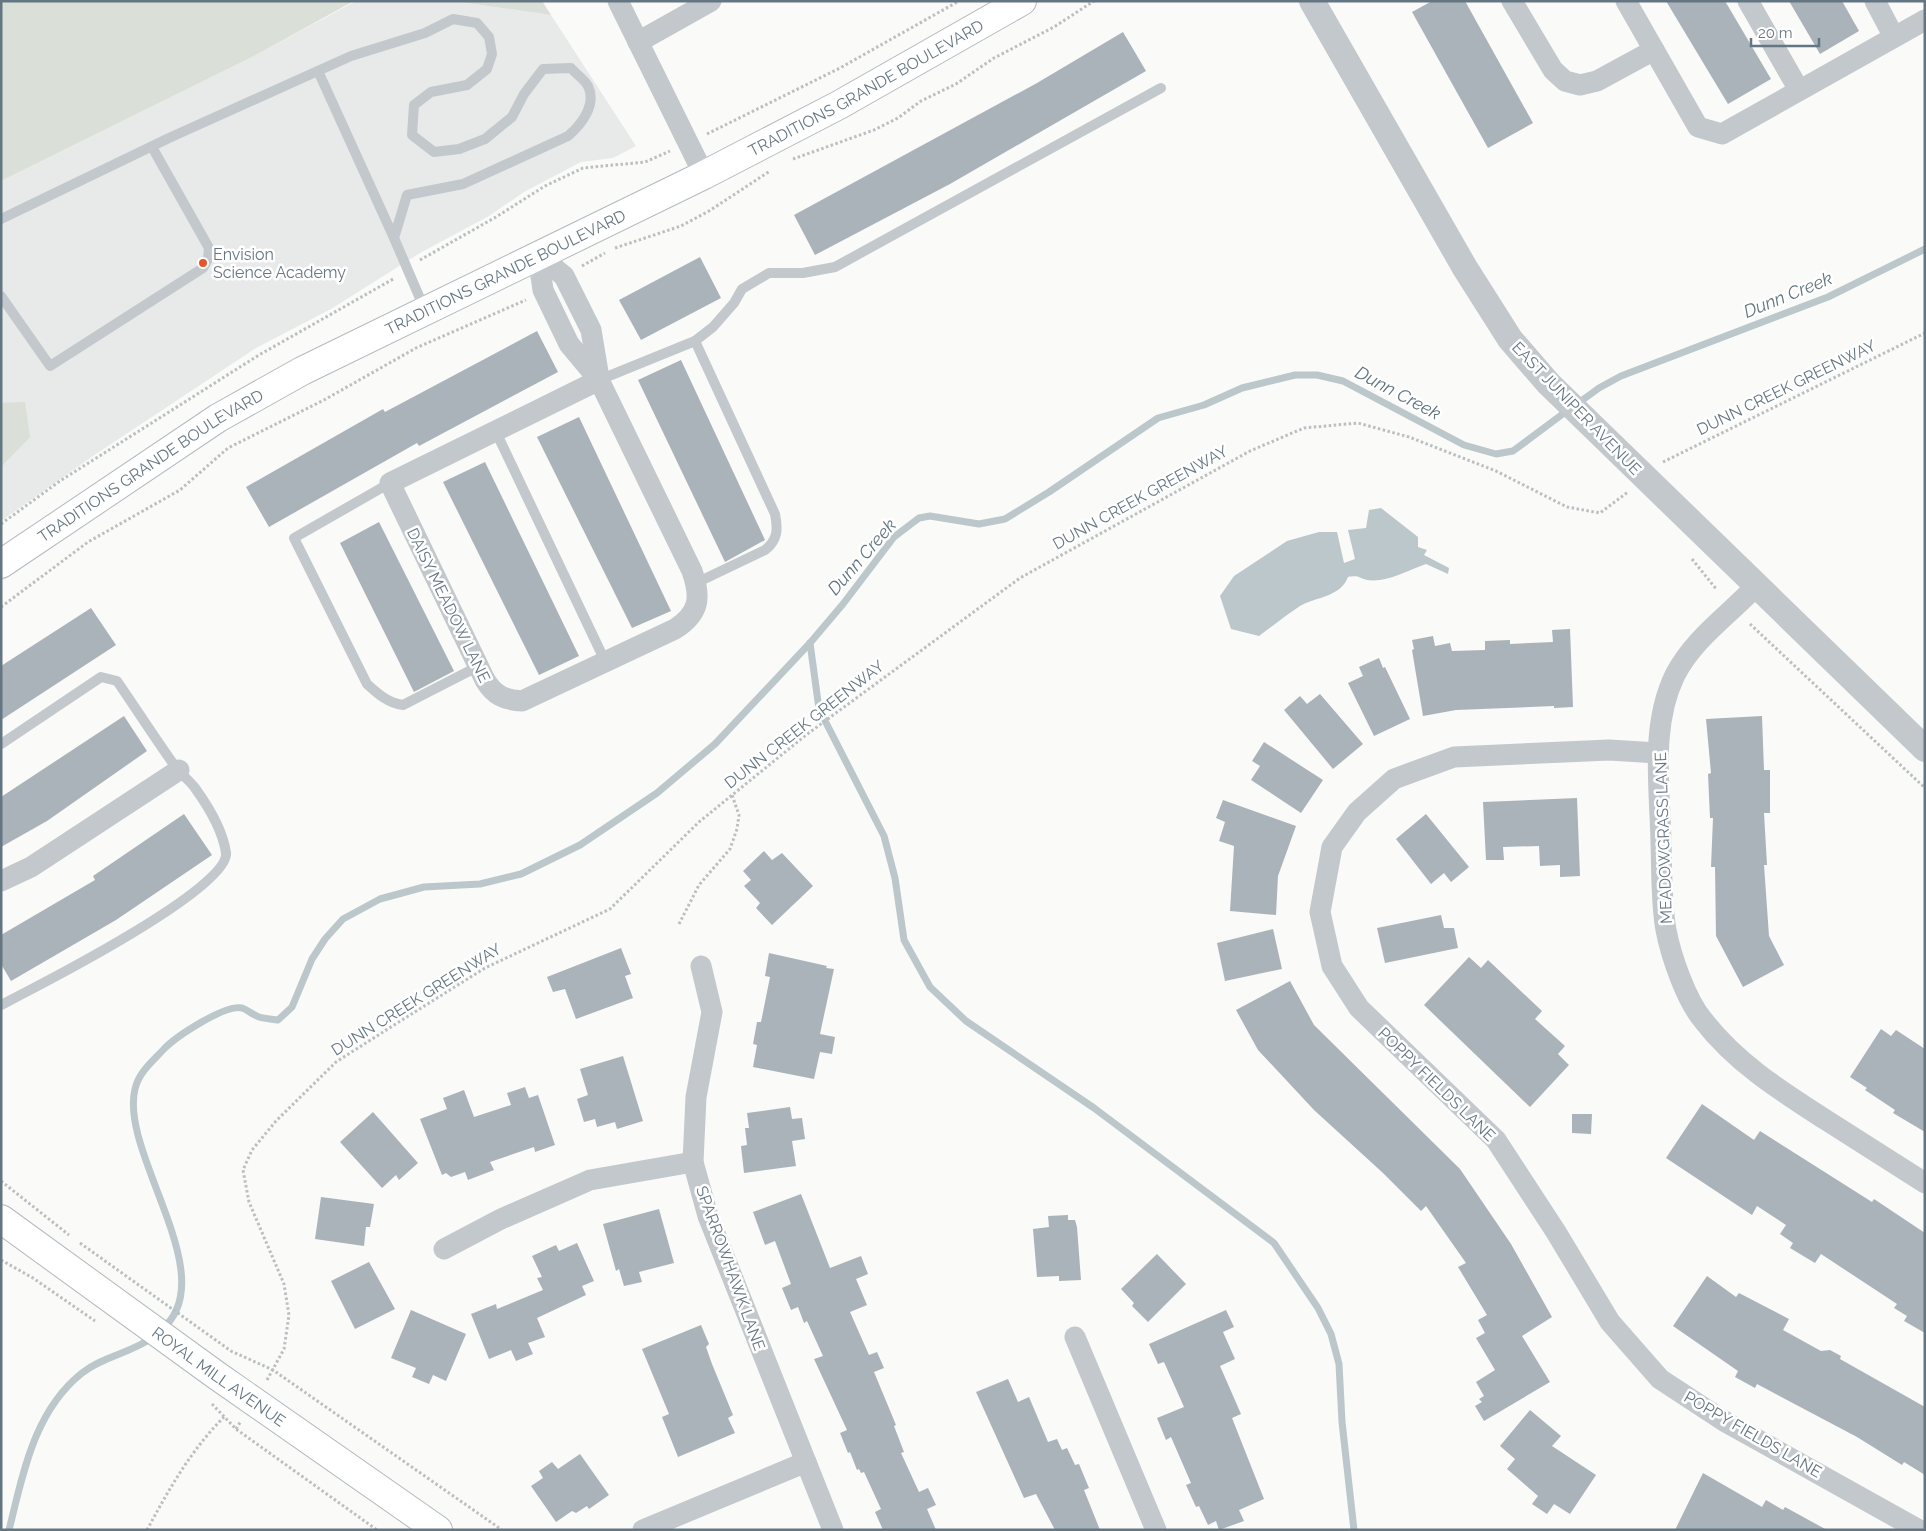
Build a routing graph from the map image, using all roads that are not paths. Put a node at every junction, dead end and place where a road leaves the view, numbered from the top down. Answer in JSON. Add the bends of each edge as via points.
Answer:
{"nodes":[{"id":1,"x":618,"y":1,"type":"edge"},
{"id":2,"x":711,"y":1,"type":"edge"},
{"id":3,"x":1022,"y":1,"type":"edge"},
{"id":4,"x":1312,"y":1,"type":"edge"},
{"id":5,"x":1512,"y":1,"type":"edge"},
{"id":6,"x":1626,"y":1,"type":"edge"},
{"id":7,"x":1748,"y":1,"type":"edge"},
{"id":8,"x":1875,"y":1,"type":"edge"},
{"id":9,"x":1925,"y":20,"type":"edge"},
{"id":10,"x":1894,"y":37,"type":"junction"},
{"id":11,"x":638,"y":42,"type":"junction"},
{"id":12,"x":1654,"y":50,"type":"junction"},
{"id":13,"x":318,"y":71,"type":"junction"},
{"id":14,"x":1161,"y":88,"type":"dead end"},
{"id":15,"x":1799,"y":90,"type":"junction"},
{"id":16,"x":152,"y":146,"type":"junction"},
{"id":17,"x":704,"y":175,"type":"junction"},
{"id":18,"x":1,"y":219,"type":"edge"},
{"id":19,"x":394,"y":238,"type":"junction"},
{"id":20,"x":538,"y":255,"type":"junction"},
{"id":21,"x":1,"y":296,"type":"edge"},
{"id":22,"x":425,"y":310,"type":"junction"},
{"id":23,"x":695,"y":341,"type":"junction"},
{"id":24,"x":599,"y":380,"type":"junction"},
{"id":25,"x":496,"y":432,"type":"junction"},
{"id":26,"x":390,"y":483,"type":"junction"},
{"id":27,"x":1,"y":564,"type":"edge"},
{"id":28,"x":696,"y":583,"type":"junction"},
{"id":29,"x":1756,"y":586,"type":"junction"},
{"id":30,"x":605,"y":662,"type":"junction"},
{"id":31,"x":479,"y":666,"type":"junction"},
{"id":32,"x":1,"y":744,"type":"edge"},
{"id":33,"x":1925,"y":749,"type":"edge"},
{"id":34,"x":1658,"y":753,"type":"junction"},
{"id":35,"x":178,"y":770,"type":"junction"},
{"id":36,"x":1,"y":881,"type":"edge"},
{"id":37,"x":701,"y":966,"type":"dead end"},
{"id":38,"x":1,"y":1005,"type":"edge"},
{"id":39,"x":693,"y":1162,"type":"junction"},
{"id":40,"x":1925,"y":1183,"type":"edge"},
{"id":41,"x":1,"y":1219,"type":"edge"},
{"id":42,"x":444,"y":1249,"type":"dead end"},
{"id":43,"x":1075,"y":1337,"type":"dead end"},
{"id":44,"x":806,"y":1462,"type":"junction"},
{"id":45,"x":438,"y":1530,"type":"edge"},
{"id":46,"x":643,"y":1530,"type":"edge"},
{"id":47,"x":833,"y":1530,"type":"edge"},
{"id":48,"x":1156,"y":1530,"type":"edge"},
{"id":49,"x":1919,"y":1530,"type":"edge"}],
"edges":[{"from":1,"to":11,"type":"street"},
{"from":2,"to":11,"type":"street"},
{"from":3,"to":17,"type":"main road","name":"TRADITIONS GRANDE BOULEVARD","via":[[839,105]]},
{"from":4,"to":29,"type":"street","name":"EAST JUNIPER AVENUE","via":[[1465,268],[1510,339]]},
{"from":5,"to":12,"type":"street","via":[[1552,70],[1565,81],[1580,85],[1598,81]]},
{"from":6,"to":12,"type":"street"},
{"from":7,"to":15,"type":"street"},
{"from":8,"to":10,"type":"street"},
{"from":9,"to":10,"type":"street"},
{"from":10,"to":15,"type":"street"},
{"from":11,"to":17,"type":"street"},
{"from":12,"to":15,"type":"street","via":[[1698,127],[1722,134]]},
{"from":13,"to":16,"type":"lane"},
{"from":13,"to":19,"type":"lane"},
{"from":13,"to":19,"type":"lane","via":[[351,56],[425,33],[453,18],[477,23],[489,37],[492,54],[487,70],[467,85],[431,92],[414,105],[412,135],[434,152],[459,149],[485,139],[512,117],[542,69],[571,68],[588,86],[590,104],[582,124],[568,136],[464,184],[407,195]]},
{"from":14,"to":23,"type":"lane","via":[[835,267],[803,273],[769,273],[755,280],[742,289],[713,328]]},
{"from":16,"to":18,"type":"lane"},
{"from":16,"to":21,"type":"lane","via":[[209,248],[208,259],[202,268],[50,366]]},
{"from":17,"to":20,"type":"main road","name":"TRADITIONS GRANDE BOULEVARD"},
{"from":19,"to":22,"type":"lane"},
{"from":20,"to":22,"type":"main road","name":"TRADITIONS GRANDE BOULEVARD"},
{"from":20,"to":24,"type":"street","name":"DAISY MEADOW LANE","via":[[543,290],[568,344]]},
{"from":22,"to":27,"type":"main road","name":"TRADITIONS GRANDE BOULEVARD","via":[[302,371],[218,418]]},
{"from":23,"to":24,"type":"lane"},
{"from":23,"to":28,"type":"lane","via":[[775,514],[778,528],[772,545],[765,550]]},
{"from":24,"to":25,"type":"street"},
{"from":24,"to":28,"type":"street","name":"DAISY MEADOW LANE"},
{"from":25,"to":26,"type":"street"},
{"from":25,"to":30,"type":"lane"},
{"from":26,"to":31,"type":"street","name":"DAISY MEADOW LANE"},
{"from":26,"to":31,"type":"lane","via":[[294,538],[367,684],[385,699],[403,705]]},
{"from":28,"to":30,"type":"street","name":"DAISY MEADOW LANE","via":[[699,590],[697,604],[686,622]]},
{"from":29,"to":33,"type":"street","name":"EAST JUNIPER AVENUE"},
{"from":29,"to":34,"type":"street","name":"MEADOWGRASS LANE","via":[[1696,643],[1676,674],[1661,717]]},
{"from":30,"to":31,"type":"street","name":"DAISY MEADOW LANE","via":[[522,701],[511,700],[492,691]]},
{"from":32,"to":35,"type":"lane","via":[[101,677],[117,681]]},
{"from":34,"to":40,"type":"street","name":"MEADOWGRASS LANE","via":[[1666,929],[1678,972],[1702,1019],[1740,1061]]},
{"from":34,"to":49,"type":"street","name":"POPPY FIELDS LANE","via":[[1609,750],[1454,757],[1394,780],[1357,812],[1332,847],[1320,912],[1332,966],[1359,1008],[1496,1140],[1610,1322],[1660,1379],[1724,1421]]},
{"from":35,"to":36,"type":"street","via":[[31,868]]},
{"from":35,"to":38,"type":"lane","via":[[195,788],[223,836],[226,856],[217,874],[197,891],[94,956]]},
{"from":37,"to":39,"type":"street","name":"SPARROWHAWK LANE","via":[[712,1012],[696,1097]]},
{"from":39,"to":42,"type":"street","via":[[590,1180],[501,1219]]},
{"from":39,"to":44,"type":"street","name":"SPARROWHAWK LANE","via":[[708,1216]]},
{"from":41,"to":45,"type":"main road","name":"ROYAL MILL AVENUE"},
{"from":43,"to":48,"type":"street"},
{"from":44,"to":46,"type":"street"},
{"from":44,"to":47,"type":"street","name":"SPARROWHAWK LANE"}]}
